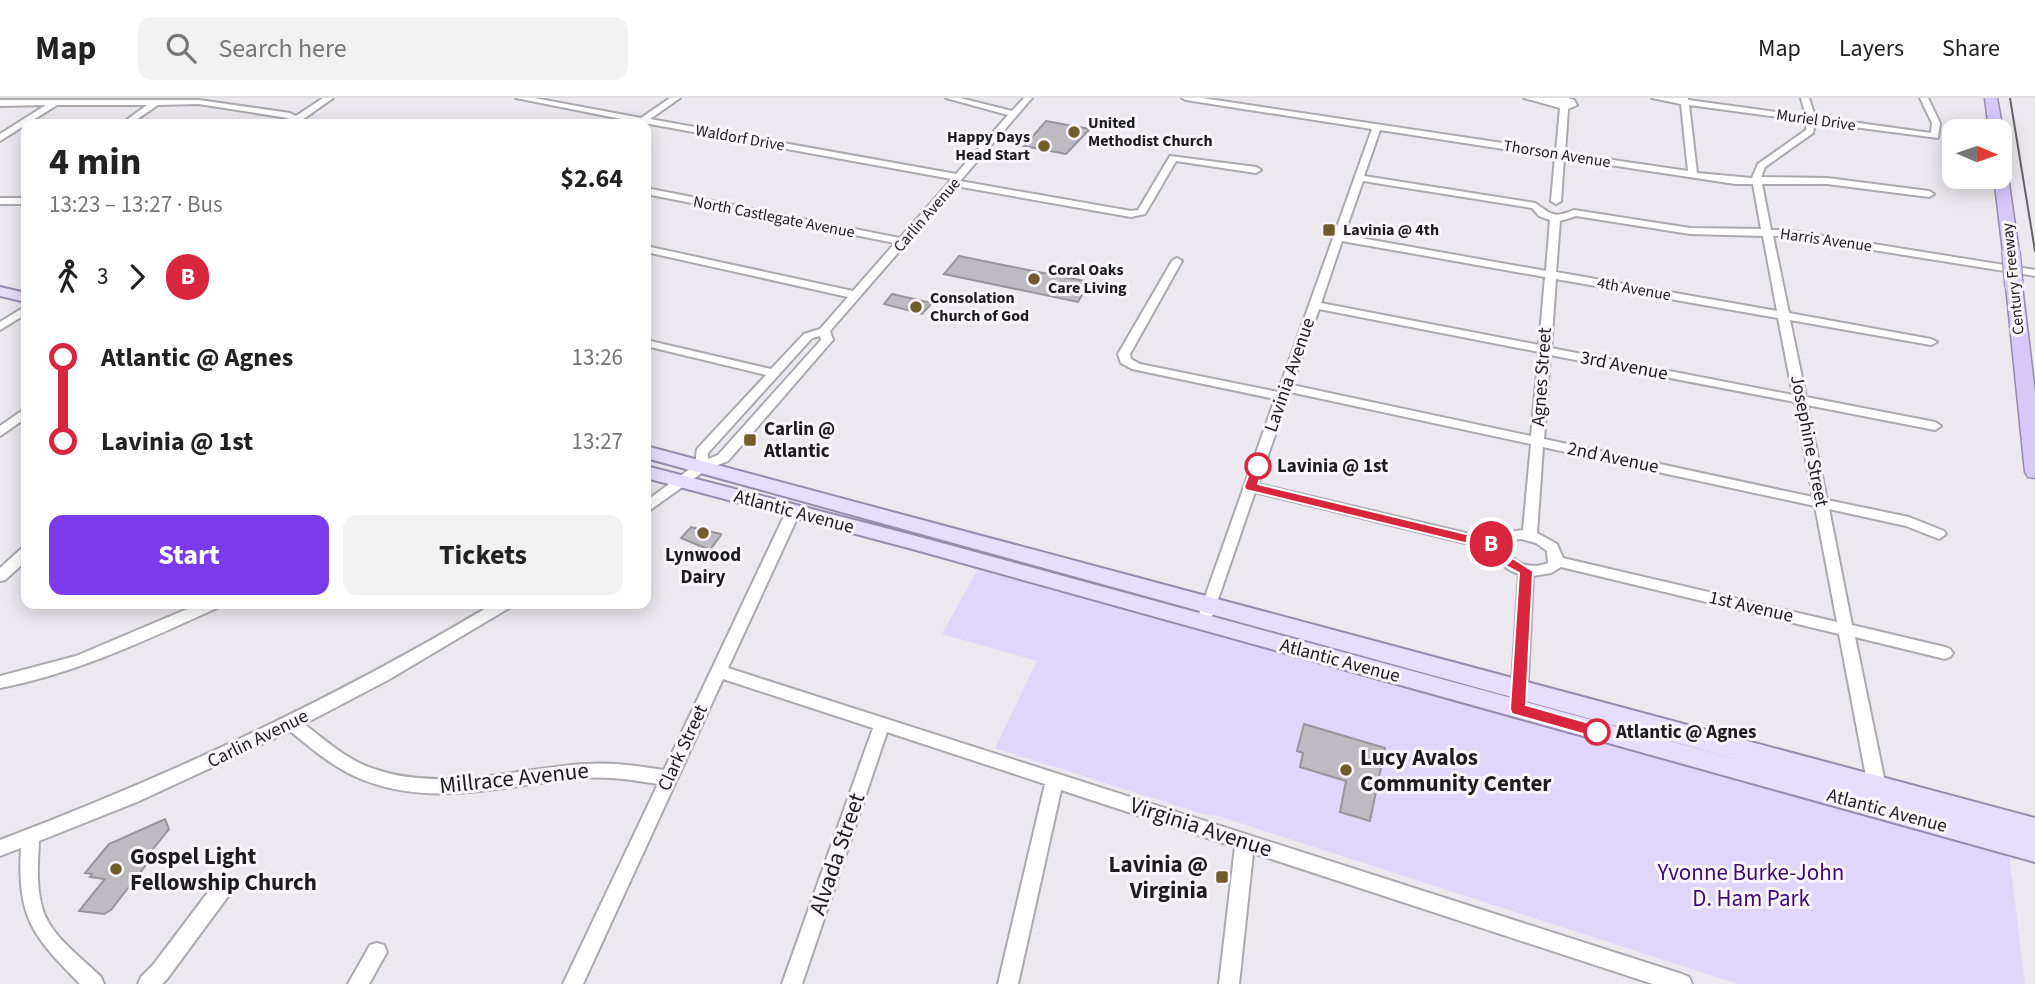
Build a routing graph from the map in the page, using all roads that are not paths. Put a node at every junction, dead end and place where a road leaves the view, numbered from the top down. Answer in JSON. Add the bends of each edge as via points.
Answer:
{"nodes":[{"id":1,"x":317,"y":98,"type":"edge"},
{"id":2,"x":329,"y":98,"type":"edge"},
{"id":3,"x":520,"y":98,"type":"edge"},
{"id":4,"x":676,"y":98,"type":"edge"},
{"id":5,"x":950,"y":98,"type":"edge"},
{"id":6,"x":1028,"y":98,"type":"edge"},
{"id":7,"x":1186,"y":98,"type":"edge"},
{"id":8,"x":1528,"y":98,"type":"edge"},
{"id":9,"x":1656,"y":98,"type":"edge"},
{"id":10,"x":1805,"y":98,"type":"edge"},
{"id":11,"x":1924,"y":98,"type":"edge"},
{"id":12,"x":1992,"y":98,"type":"edge"},
{"id":13,"x":59,"y":100,"type":"edge"},
{"id":14,"x":159,"y":100,"type":"edge"},
{"id":15,"x":1210,"y":100,"type":"edge"},
{"id":16,"x":1684,"y":100,"type":"edge"},
{"id":17,"x":1563,"y":101,"type":"edge"},
{"id":18,"x":0,"y":103,"type":"edge"},
{"id":19,"x":1014,"y":114,"type":"junction"},
{"id":20,"x":30,"y":119,"type":"edge"},
{"id":21,"x":132,"y":119,"type":"edge"},
{"id":22,"x":289,"y":119,"type":"edge"},
{"id":23,"x":293,"y":119,"type":"edge"},
{"id":24,"x":294,"y":119,"type":"edge"},
{"id":25,"x":625,"y":119,"type":"edge"},
{"id":26,"x":644,"y":119,"type":"edge"},
{"id":27,"x":1811,"y":119,"type":"junction"},
{"id":28,"x":1995,"y":119,"type":"edge"},
{"id":29,"x":21,"y":124,"type":"edge"},
{"id":30,"x":651,"y":124,"type":"edge"},
{"id":31,"x":1377,"y":127,"type":"junction"},
{"id":32,"x":0,"y":138,"type":"edge"},
{"id":33,"x":1560,"y":155,"type":"junction"},
{"id":34,"x":1256,"y":170,"type":"dead end"},
{"id":35,"x":1693,"y":175,"type":"junction"},
{"id":36,"x":1359,"y":178,"type":"junction"},
{"id":37,"x":958,"y":180,"type":"junction"},
{"id":38,"x":1757,"y":183,"type":"junction"},
{"id":39,"x":2003,"y":189,"type":"edge"},
{"id":40,"x":651,"y":192,"type":"edge"},
{"id":41,"x":1929,"y":194,"type":"dead end"},
{"id":42,"x":21,"y":199,"type":"edge"},
{"id":43,"x":0,"y":201,"type":"edge"},
{"id":44,"x":1556,"y":201,"type":"junction"},
{"id":45,"x":1535,"y":206,"type":"junction"},
{"id":46,"x":1574,"y":213,"type":"junction"},
{"id":47,"x":1555,"y":218,"type":"junction"},
{"id":48,"x":1767,"y":233,"type":"junction"},
{"id":49,"x":1338,"y":237,"type":"junction"},
{"id":50,"x":903,"y":242,"type":"junction"},
{"id":51,"x":651,"y":250,"type":"edge"},
{"id":52,"x":1177,"y":261,"type":"dead end"},
{"id":53,"x":2035,"y":273,"type":"edge"},
{"id":54,"x":1550,"y":274,"type":"junction"},
{"id":55,"x":0,"y":279,"type":"edge"},
{"id":56,"x":21,"y":285,"type":"edge"},
{"id":57,"x":0,"y":291,"type":"edge"},
{"id":58,"x":856,"y":295,"type":"junction"},
{"id":59,"x":21,"y":297,"type":"edge"},
{"id":60,"x":21,"y":302,"type":"edge"},
{"id":61,"x":1314,"y":305,"type":"junction"},
{"id":62,"x":21,"y":312,"type":"edge"},
{"id":63,"x":1784,"y":316,"type":"junction"},
{"id":64,"x":0,"y":317,"type":"edge"},
{"id":65,"x":0,"y":327,"type":"edge"},
{"id":66,"x":824,"y":331,"type":"junction"},
{"id":67,"x":1931,"y":342,"type":"dead end"},
{"id":68,"x":651,"y":344,"type":"edge"},
{"id":69,"x":1544,"y":350,"type":"junction"},
{"id":70,"x":774,"y":373,"type":"junction"},
{"id":71,"x":1284,"y":392,"type":"junction"},
{"id":72,"x":1801,"y":400,"type":"junction"},
{"id":73,"x":21,"y":416,"type":"edge"},
{"id":74,"x":1935,"y":426,"type":"dead end"},
{"id":75,"x":0,"y":432,"type":"edge"},
{"id":76,"x":1537,"y":442,"type":"junction"},
{"id":77,"x":651,"y":453,"type":"edge"},
{"id":78,"x":701,"y":467,"type":"junction"},
{"id":79,"x":2035,"y":472,"type":"edge"},
{"id":80,"x":651,"y":473,"type":"edge"},
{"id":81,"x":683,"y":482,"type":"junction"},
{"id":82,"x":1251,"y":487,"type":"junction"},
{"id":83,"x":1821,"y":503,"type":"junction"},
{"id":84,"x":651,"y":504,"type":"edge"},
{"id":85,"x":793,"y":512,"type":"junction"},
{"id":86,"x":1940,"y":534,"type":"dead end"},
{"id":87,"x":1530,"y":535,"type":"junction"},
{"id":88,"x":1499,"y":546,"type":"junction"},
{"id":89,"x":21,"y":557,"type":"edge"},
{"id":90,"x":1556,"y":561,"type":"junction"},
{"id":91,"x":1526,"y":571,"type":"junction"},
{"id":92,"x":0,"y":576,"type":"edge"},
{"id":93,"x":201,"y":609,"type":"edge"},
{"id":94,"x":496,"y":609,"type":"edge"},
{"id":95,"x":1206,"y":614,"type":"junction"},
{"id":96,"x":1846,"y":629,"type":"junction"},
{"id":97,"x":1945,"y":653,"type":"dead end"},
{"id":98,"x":719,"y":671,"type":"junction"},
{"id":99,"x":0,"y":682,"type":"edge"},
{"id":100,"x":1518,"y":700,"type":"junction"},
{"id":101,"x":292,"y":723,"type":"junction"},
{"id":102,"x":882,"y":724,"type":"junction"},
{"id":103,"x":669,"y":778,"type":"junction"},
{"id":104,"x":1055,"y":780,"type":"junction"},
{"id":105,"x":1880,"y":799,"type":"junction"},
{"id":106,"x":2035,"y":829,"type":"edge"},
{"id":107,"x":30,"y":837,"type":"junction"},
{"id":108,"x":1245,"y":841,"type":"junction"},
{"id":109,"x":0,"y":848,"type":"edge"},
{"id":110,"x":2035,"y":851,"type":"edge"},
{"id":111,"x":225,"y":885,"type":"dead end"},
{"id":112,"x":377,"y":952,"type":"dead end"},
{"id":113,"x":94,"y":984,"type":"edge"},
{"id":114,"x":148,"y":984,"type":"edge"},
{"id":115,"x":358,"y":984,"type":"edge"},
{"id":116,"x":573,"y":984,"type":"edge"},
{"id":117,"x":792,"y":984,"type":"edge"},
{"id":118,"x":1008,"y":984,"type":"edge"},
{"id":119,"x":1229,"y":984,"type":"edge"},
{"id":120,"x":1682,"y":984,"type":"edge"}],
"edges":[{"from":1,"to":23,"type":"street"},
{"from":2,"to":24,"type":"street"},
{"from":3,"to":25,"type":"street","name":"Waldorf Drive"},
{"from":4,"to":26,"type":"street"},
{"from":5,"to":19,"type":"street"},
{"from":6,"to":19,"type":"street","name":"Carlin Avenue"},
{"from":7,"to":15,"type":"street","name":"Thorson Avenue"},
{"from":8,"to":17,"type":"street"},
{"from":9,"to":16,"type":"street","name":"Muriel Drive"},
{"from":10,"to":27,"type":"street"},
{"from":11,"to":27,"type":"street","name":"Muriel Drive","via":[[1936,123],[1935,136]]},
{"from":12,"to":28,"type":"highway"},
{"from":13,"to":14,"type":"street"},
{"from":13,"to":18,"type":"street"},
{"from":13,"to":20,"type":"street"},
{"from":14,"to":21,"type":"street"},
{"from":14,"to":22,"type":"street","via":[[253,106]]},
{"from":15,"to":31,"type":"street","name":"Thorson Avenue"},
{"from":16,"to":27,"type":"street","name":"Muriel Drive"},
{"from":16,"to":35,"type":"street"},
{"from":17,"to":33,"type":"street"},
{"from":19,"to":37,"type":"street","name":"Carlin Avenue"},
{"from":27,"to":38,"type":"street","via":[[1810,131],[1761,166]]},
{"from":29,"to":32,"type":"street"},
{"from":30,"to":37,"type":"street","name":"Waldorf Drive"},
{"from":31,"to":33,"type":"street","name":"Thorson Avenue"},
{"from":31,"to":36,"type":"street","name":"Lavinia Avenue"},
{"from":33,"to":35,"type":"street","name":"Thorson Avenue"},
{"from":33,"to":44,"type":"street"},
{"from":34,"to":37,"type":"street","name":"Waldorf Drive","via":[[1176,157],[1142,212],[1136,214]]},
{"from":35,"to":38,"type":"street","name":"Thorson Avenue"},
{"from":36,"to":45,"type":"street"},
{"from":36,"to":49,"type":"street","name":"Lavinia Avenue"},
{"from":37,"to":50,"type":"street","name":"Carlin Avenue"},
{"from":38,"to":41,"type":"street","name":"Thorson Avenue","via":[[1827,181]]},
{"from":38,"to":48,"type":"street","name":"Josephine Street"},
{"from":39,"to":79,"type":"highway","name":"Century Freeway","bridge":true},
{"from":40,"to":50,"type":"street","name":"North Castlegate Avenue"},
{"from":42,"to":43,"type":"street"},
{"from":44,"to":45,"type":"street"},
{"from":44,"to":46,"type":"street"},
{"from":45,"to":47,"type":"street"},
{"from":46,"to":47,"type":"street"},
{"from":46,"to":48,"type":"street","name":"Harris Avenue","via":[[1689,231]]},
{"from":47,"to":54,"type":"street","name":"Agnes Street"},
{"from":48,"to":53,"type":"street","name":"Harris Avenue"},
{"from":48,"to":63,"type":"street","name":"Josephine Street"},
{"from":49,"to":54,"type":"street","name":"4th Avenue"},
{"from":49,"to":61,"type":"street","name":"Lavinia Avenue"},
{"from":50,"to":58,"type":"street","name":"Carlin Avenue"},
{"from":51,"to":58,"type":"street"},
{"from":52,"to":71,"type":"street","name":"2nd Avenue","via":[[1124,354],[1125,361],[1141,368]]},
{"from":54,"to":63,"type":"street","name":"4th Avenue"},
{"from":54,"to":69,"type":"street","name":"Agnes Street"},
{"from":55,"to":56,"type":"main road"},
{"from":57,"to":59,"type":"main road"},
{"from":58,"to":66,"type":"street","name":"Carlin Avenue"},
{"from":60,"to":64,"type":"street"},
{"from":61,"to":69,"type":"street","name":"3rd Avenue"},
{"from":61,"to":71,"type":"street","name":"Lavinia Avenue"},
{"from":62,"to":65,"type":"street"},
{"from":63,"to":67,"type":"street","name":"4th Avenue"},
{"from":63,"to":72,"type":"street","name":"Josephine Street"},
{"from":66,"to":70,"type":"street","name":"Carlin Avenue","via":[[808,336]]},
{"from":66,"to":78,"type":"street","name":"Carlin Avenue","via":[[827,340],[723,457]]},
{"from":68,"to":70,"type":"street"},
{"from":69,"to":72,"type":"street","name":"3rd Avenue"},
{"from":69,"to":76,"type":"street","name":"Agnes Street"},
{"from":70,"to":78,"type":"street","name":"Carlin Avenue","via":[[702,452]]},
{"from":71,"to":76,"type":"street","name":"2nd Avenue"},
{"from":71,"to":82,"type":"street","name":"Lavinia Avenue"},
{"from":72,"to":74,"type":"street","name":"3rd Avenue"},
{"from":72,"to":83,"type":"street","name":"Josephine Street"},
{"from":73,"to":75,"type":"street"},
{"from":76,"to":83,"type":"street","name":"2nd Avenue"},
{"from":76,"to":87,"type":"street","name":"Agnes Street"},
{"from":77,"to":78,"type":"main road","name":"Atlantic Avenue"},
{"from":78,"to":81,"type":"street","name":"Carlin Avenue"},
{"from":78,"to":95,"type":"main road","name":"Atlantic Avenue"},
{"from":80,"to":81,"type":"main road","name":"Atlantic Avenue"},
{"from":81,"to":84,"type":"street","name":"Carlin Avenue"},
{"from":81,"to":85,"type":"main road","name":"Atlantic Avenue"},
{"from":82,"to":88,"type":"street"},
{"from":82,"to":95,"type":"street","name":"Lavinia Avenue"},
{"from":83,"to":86,"type":"street","name":"2nd Avenue","via":[[1909,522]]},
{"from":83,"to":96,"type":"street","name":"Josephine Street"},
{"from":85,"to":95,"type":"main road","name":"Atlantic Avenue"},
{"from":85,"to":98,"type":"street","name":"Clark Street"},
{"from":87,"to":88,"type":"street","via":[[1508,536]]},
{"from":87,"to":90,"type":"street","via":[[1552,548]]},
{"from":88,"to":91,"type":"street","via":[[1506,560]]},
{"from":89,"to":92,"type":"street"},
{"from":90,"to":91,"type":"street","via":[[1549,570]]},
{"from":90,"to":96,"type":"street","name":"1st Avenue"},
{"from":91,"to":100,"type":"street"},
{"from":93,"to":99,"type":"street","via":[[93,656]]},
{"from":94,"to":101,"type":"street","name":"Carlin Avenue","via":[[410,661]]},
{"from":95,"to":100,"type":"main road","name":"Atlantic Avenue"},
{"from":96,"to":97,"type":"street","name":"1st Avenue"},
{"from":96,"to":105,"type":"street","name":"Josephine Street"},
{"from":98,"to":102,"type":"street","name":"Virginia Avenue"},
{"from":98,"to":103,"type":"street","name":"Clark Street"},
{"from":100,"to":105,"type":"main road","name":"Atlantic Avenue"},
{"from":101,"to":103,"type":"street","name":"Millrace Avenue","via":[[349,765],[409,785],[470,786],[581,771]]},
{"from":101,"to":107,"type":"street","name":"Carlin Avenue","via":[[163,784]]},
{"from":102,"to":104,"type":"street","name":"Virginia Avenue"},
{"from":102,"to":117,"type":"street","name":"Alvada Street"},
{"from":103,"to":116,"type":"street","name":"Clark Street"},
{"from":104,"to":108,"type":"street","name":"Virginia Avenue"},
{"from":104,"to":118,"type":"street"},
{"from":105,"to":106,"type":"main road","name":"Atlantic Avenue"},
{"from":105,"to":110,"type":"main road","name":"Atlantic Avenue"},
{"from":107,"to":109,"type":"street","name":"Carlin Avenue"},
{"from":107,"to":113,"type":"street","via":[[33,916],[45,936]]},
{"from":108,"to":119,"type":"street"},
{"from":108,"to":120,"type":"street","name":"Virginia Avenue"},
{"from":111,"to":114,"type":"street"},
{"from":112,"to":115,"type":"street"}]}
